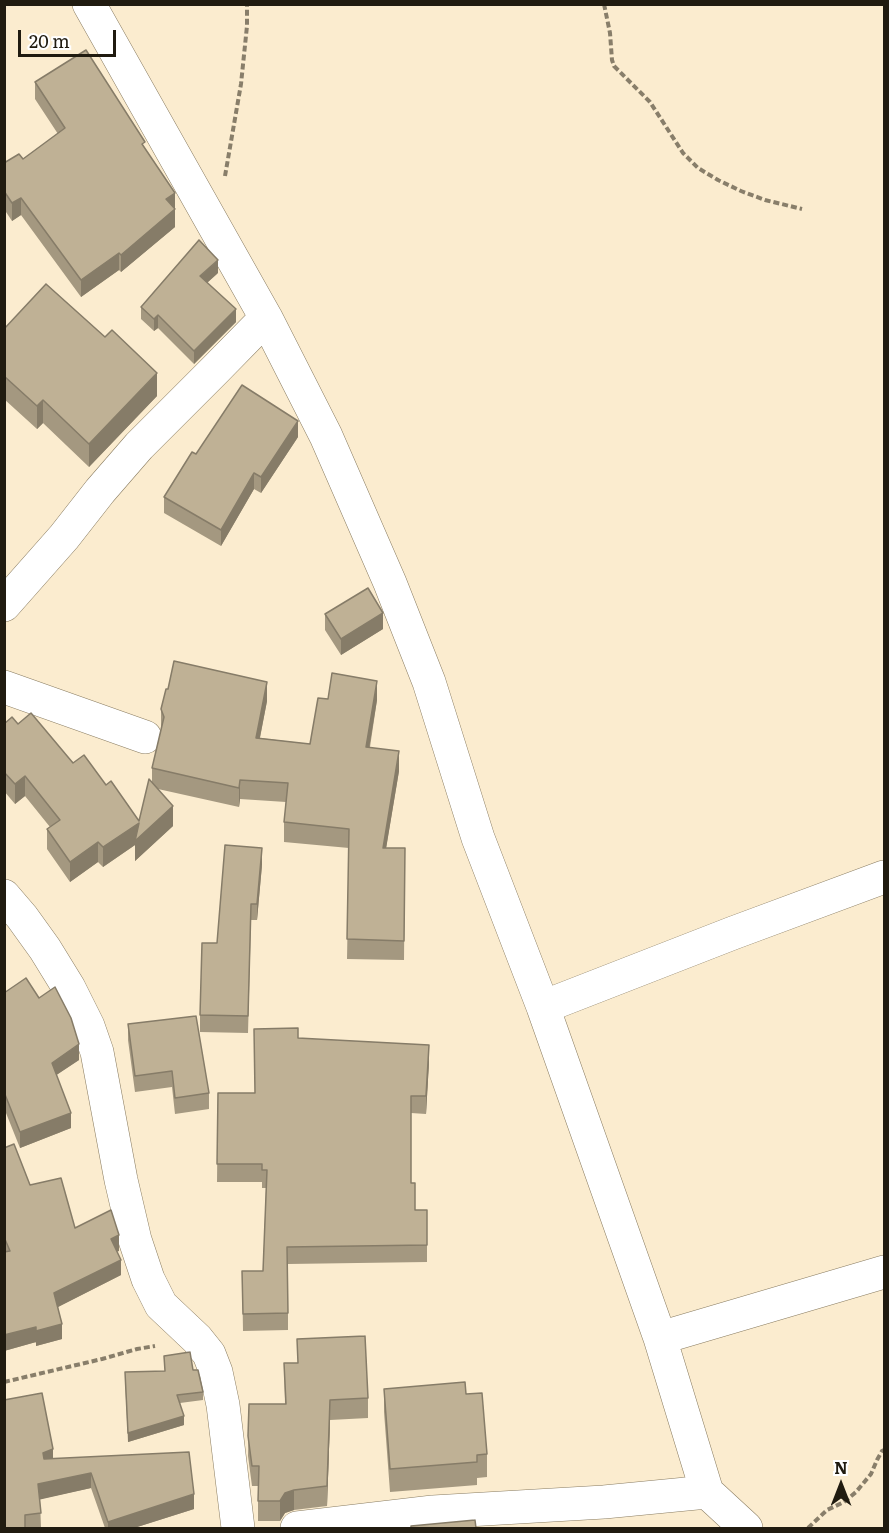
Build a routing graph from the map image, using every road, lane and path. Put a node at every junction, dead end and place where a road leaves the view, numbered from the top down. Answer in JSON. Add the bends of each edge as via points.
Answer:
{"nodes":[{"id":1,"x":89,"y":4,"type":"edge"},
{"id":2,"x":247,"y":4,"type":"edge"},
{"id":3,"x":604,"y":4,"type":"edge"},
{"id":4,"x":802,"y":209,"type":"dead end"},
{"id":5,"x":217,"y":231,"type":"junction"},
{"id":6,"x":266,"y":318,"type":"junction"},
{"id":7,"x":4,"y":605,"type":"edge"},
{"id":8,"x":4,"y":687,"type":"edge"},
{"id":9,"x":145,"y":737,"type":"dead end"},
{"id":10,"x":885,"y":877,"type":"edge"},
{"id":11,"x":4,"y":896,"type":"edge"},
{"id":12,"x":543,"y":1007,"type":"junction"},
{"id":13,"x":885,"y":1272,"type":"edge"},
{"id":14,"x":660,"y":1338,"type":"junction"},
{"id":15,"x":197,"y":1339,"type":"junction"},
{"id":16,"x":4,"y":1382,"type":"edge"},
{"id":17,"x":885,"y":1450,"type":"edge"},
{"id":18,"x":707,"y":1492,"type":"junction"},
{"id":19,"x":509,"y":1518,"type":"edge"},
{"id":20,"x":238,"y":1528,"type":"edge"},
{"id":21,"x":297,"y":1528,"type":"edge"},
{"id":22,"x":746,"y":1528,"type":"edge"},
{"id":23,"x":808,"y":1528,"type":"edge"}],
"edges":[{"from":1,"to":5,"type":"street"},
{"from":2,"to":5,"type":"path","via":[[241,84]]},
{"from":3,"to":4,"type":"path","via":[[614,66],[650,102],[683,153],[698,168],[741,191]]},
{"from":5,"to":6,"type":"street"},
{"from":6,"to":7,"type":"street","via":[[139,446]]},
{"from":6,"to":12,"type":"street","via":[[326,436],[394,594],[429,682],[478,837]]},
{"from":8,"to":9,"type":"street"},
{"from":10,"to":12,"type":"street"},
{"from":11,"to":15,"type":"street","via":[[45,949],[88,1026],[145,1270],[161,1305]]},
{"from":12,"to":14,"type":"street"},
{"from":13,"to":14,"type":"street"},
{"from":14,"to":18,"type":"street"},
{"from":15,"to":16,"type":"path","via":[[137,1349]]},
{"from":15,"to":20,"type":"street","via":[[216,1372]]},
{"from":17,"to":23,"type":"path","via":[[856,1492]]},
{"from":18,"to":19,"type":"street","via":[[604,1502]]},
{"from":18,"to":22,"type":"street"},
{"from":19,"to":21,"type":"street","via":[[433,1512]]}]}
